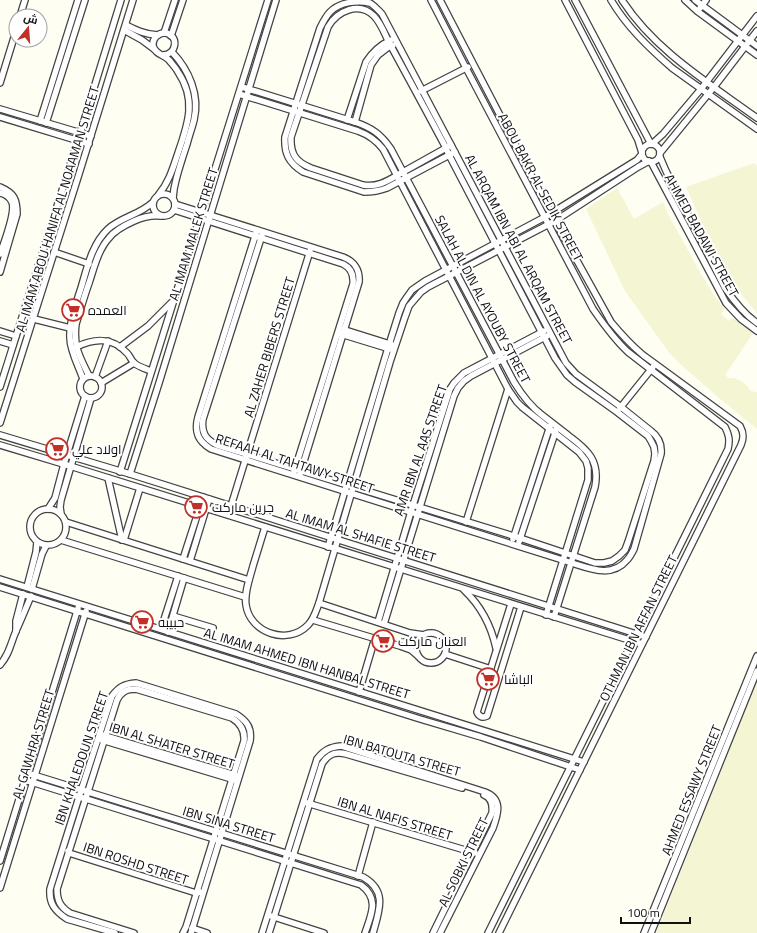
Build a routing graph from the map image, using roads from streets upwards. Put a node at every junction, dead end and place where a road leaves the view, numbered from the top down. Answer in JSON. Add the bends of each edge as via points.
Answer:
{"nodes":[{"id":1,"x":78,"y":0,"type":"edge"},
{"id":2,"x":85,"y":0,"type":"edge"},
{"id":3,"x":120,"y":0,"type":"edge"},
{"id":4,"x":133,"y":0,"type":"edge"},
{"id":5,"x":175,"y":0,"type":"edge"},
{"id":6,"x":183,"y":0,"type":"edge"},
{"id":7,"x":268,"y":0,"type":"edge"},
{"id":8,"x":276,"y":0,"type":"edge"},
{"id":9,"x":432,"y":0,"type":"edge"},
{"id":10,"x":440,"y":0,"type":"edge"},
{"id":11,"x":565,"y":0,"type":"edge"},
{"id":12,"x":575,"y":0,"type":"edge"},
{"id":13,"x":611,"y":0,"type":"edge"},
{"id":14,"x":622,"y":0,"type":"edge"},
{"id":15,"x":685,"y":0,"type":"edge"},
{"id":16,"x":696,"y":0,"type":"edge"},
{"id":17,"x":706,"y":0,"type":"edge"},
{"id":18,"x":702,"y":5,"type":"junction"},
{"id":19,"x":691,"y":6,"type":"junction"},
{"id":20,"x":697,"y":11,"type":"junction"},
{"id":21,"x":757,"y":16,"type":"edge"},
{"id":22,"x":125,"y":27,"type":"junction"},
{"id":23,"x":757,"y":31,"type":"edge"},
{"id":24,"x":71,"y":34,"type":"junction"},
{"id":25,"x":161,"y":34,"type":"junction"},
{"id":26,"x":742,"y":35,"type":"junction"},
{"id":27,"x":171,"y":36,"type":"junction"},
{"id":28,"x":397,"y":41,"type":"junction"},
{"id":29,"x":737,"y":41,"type":"junction"},
{"id":30,"x":750,"y":41,"type":"junction"},
{"id":31,"x":390,"y":44,"type":"junction"},
{"id":32,"x":314,"y":45,"type":"junction"},
{"id":33,"x":757,"y":46,"type":"edge"},
{"id":34,"x":321,"y":47,"type":"junction"},
{"id":35,"x":745,"y":47,"type":"junction"},
{"id":36,"x":11,"y":48,"type":"edge"},
{"id":37,"x":154,"y":48,"type":"junction"},
{"id":38,"x":172,"y":52,"type":"junction"},
{"id":39,"x":163,"y":55,"type":"junction"},
{"id":40,"x":757,"y":55,"type":"edge"},
{"id":41,"x":474,"y":64,"type":"junction"},
{"id":42,"x":466,"y":68,"type":"junction"},
{"id":43,"x":707,"y":82,"type":"junction"},
{"id":44,"x":0,"y":83,"type":"edge"},
{"id":45,"x":242,"y":87,"type":"junction"},
{"id":46,"x":714,"y":87,"type":"junction"},
{"id":47,"x":249,"y":89,"type":"junction"},
{"id":48,"x":701,"y":89,"type":"junction"},
{"id":49,"x":423,"y":90,"type":"junction"},
{"id":50,"x":417,"y":93,"type":"junction"},
{"id":51,"x":239,"y":94,"type":"junction"},
{"id":52,"x":708,"y":94,"type":"junction"},
{"id":53,"x":246,"y":97,"type":"junction"},
{"id":54,"x":295,"y":104,"type":"junction"},
{"id":55,"x":302,"y":106,"type":"junction"},
{"id":56,"x":0,"y":109,"type":"edge"},
{"id":57,"x":293,"y":111,"type":"junction"},
{"id":58,"x":299,"y":113,"type":"junction"},
{"id":59,"x":0,"y":117,"type":"edge"},
{"id":60,"x":757,"y":118,"type":"edge"},
{"id":61,"x":347,"y":120,"type":"junction"},
{"id":62,"x":43,"y":122,"type":"junction"},
{"id":63,"x":355,"y":122,"type":"junction"},
{"id":64,"x":757,"y":129,"type":"edge"},
{"id":65,"x":80,"y":133,"type":"junction"},
{"id":66,"x":91,"y":136,"type":"junction"},
{"id":67,"x":78,"y":140,"type":"junction"},
{"id":68,"x":89,"y":144,"type":"junction"},
{"id":69,"x":652,"y":144,"type":"junction"},
{"id":70,"x":448,"y":146,"type":"junction"},
{"id":71,"x":642,"y":153,"type":"junction"},
{"id":72,"x":452,"y":154,"type":"junction"},
{"id":73,"x":660,"y":155,"type":"junction"},
{"id":74,"x":650,"y":162,"type":"junction"},
{"id":75,"x":403,"y":172,"type":"junction"},
{"id":76,"x":396,"y":175,"type":"junction"},
{"id":77,"x":406,"y":178,"type":"junction"},
{"id":78,"x":399,"y":181,"type":"junction"},
{"id":79,"x":0,"y":187,"type":"edge"},
{"id":80,"x":0,"y":192,"type":"edge"},
{"id":81,"x":159,"y":194,"type":"junction"},
{"id":82,"x":152,"y":203,"type":"junction"},
{"id":83,"x":174,"y":204,"type":"junction"},
{"id":84,"x":551,"y":214,"type":"junction"},
{"id":85,"x":201,"y":215,"type":"junction"},
{"id":86,"x":161,"y":216,"type":"junction"},
{"id":87,"x":545,"y":217,"type":"junction"},
{"id":88,"x":209,"y":218,"type":"junction"},
{"id":89,"x":555,"y":221,"type":"junction"},
{"id":90,"x":549,"y":225,"type":"junction"},
{"id":91,"x":256,"y":233,"type":"junction"},
{"id":92,"x":262,"y":235,"type":"junction"},
{"id":93,"x":502,"y":241,"type":"junction"},
{"id":94,"x":496,"y":244,"type":"junction"},
{"id":95,"x":311,"y":247,"type":"junction"},
{"id":96,"x":505,"y":247,"type":"junction"},
{"id":97,"x":499,"y":250,"type":"junction"},
{"id":98,"x":54,"y":252,"type":"junction"},
{"id":99,"x":309,"y":253,"type":"junction"},
{"id":100,"x":0,"y":254,"type":"edge"},
{"id":101,"x":89,"y":264,"type":"junction"},
{"id":102,"x":452,"y":266,"type":"junction"},
{"id":103,"x":446,"y":270,"type":"junction"},
{"id":104,"x":0,"y":272,"type":"edge"},
{"id":105,"x":456,"y":273,"type":"junction"},
{"id":106,"x":449,"y":276,"type":"junction"},
{"id":107,"x":174,"y":300,"type":"junction"},
{"id":108,"x":34,"y":319,"type":"junction"},
{"id":109,"x":757,"y":323,"type":"edge"},
{"id":110,"x":70,"y":328,"type":"junction"},
{"id":111,"x":548,"y":329,"type":"junction"},
{"id":112,"x":0,"y":331,"type":"edge"},
{"id":113,"x":341,"y":331,"type":"junction"},
{"id":114,"x":757,"y":331,"type":"edge"},
{"id":115,"x":542,"y":332,"type":"junction"},
{"id":116,"x":551,"y":334,"type":"junction"},
{"id":117,"x":16,"y":336,"type":"junction"},
{"id":118,"x":545,"y":338,"type":"junction"},
{"id":119,"x":0,"y":341,"type":"edge"},
{"id":120,"x":108,"y":341,"type":"junction"},
{"id":121,"x":221,"y":342,"type":"junction"},
{"id":122,"x":228,"y":344,"type":"junction"},
{"id":123,"x":13,"y":345,"type":"junction"},
{"id":124,"x":76,"y":347,"type":"junction"},
{"id":125,"x":120,"y":347,"type":"junction"},
{"id":126,"x":392,"y":347,"type":"junction"},
{"id":127,"x":499,"y":354,"type":"junction"},
{"id":128,"x":491,"y":358,"type":"junction"},
{"id":129,"x":502,"y":360,"type":"junction"},
{"id":130,"x":134,"y":363,"type":"junction"},
{"id":131,"x":494,"y":364,"type":"junction"},
{"id":132,"x":656,"y":364,"type":"junction"},
{"id":133,"x":651,"y":370,"type":"junction"},
{"id":134,"x":151,"y":371,"type":"junction"},
{"id":135,"x":92,"y":376,"type":"junction"},
{"id":136,"x":83,"y":379,"type":"junction"},
{"id":137,"x":101,"y":383,"type":"junction"},
{"id":138,"x":0,"y":387,"type":"edge"},
{"id":139,"x":508,"y":389,"type":"junction"},
{"id":140,"x":88,"y":397,"type":"junction"},
{"id":141,"x":619,"y":409,"type":"junction"},
{"id":142,"x":551,"y":422,"type":"junction"},
{"id":143,"x":0,"y":424,"type":"edge"},
{"id":144,"x":557,"y":427,"type":"junction"},
{"id":145,"x":549,"y":428,"type":"junction"},
{"id":146,"x":555,"y":433,"type":"junction"},
{"id":147,"x":0,"y":435,"type":"edge"},
{"id":148,"x":0,"y":445,"type":"edge"},
{"id":149,"x":70,"y":456,"type":"junction"},
{"id":150,"x":247,"y":457,"type":"junction"},
{"id":151,"x":67,"y":465,"type":"junction"},
{"id":152,"x":120,"y":472,"type":"junction"},
{"id":153,"x":294,"y":472,"type":"junction"},
{"id":154,"x":130,"y":474,"type":"junction"},
{"id":155,"x":300,"y":474,"type":"junction"},
{"id":156,"x":108,"y":478,"type":"junction"},
{"id":157,"x":345,"y":487,"type":"junction"},
{"id":158,"x":140,"y":488,"type":"junction"},
{"id":159,"x":352,"y":490,"type":"junction"},
{"id":160,"x":206,"y":498,"type":"junction"},
{"id":161,"x":413,"y":505,"type":"junction"},
{"id":162,"x":231,"y":506,"type":"junction"},
{"id":163,"x":419,"y":507,"type":"junction"},
{"id":164,"x":203,"y":508,"type":"junction"},
{"id":165,"x":48,"y":509,"type":"junction"},
{"id":166,"x":411,"y":512,"type":"junction"},
{"id":167,"x":61,"y":514,"type":"junction"},
{"id":168,"x":417,"y":514,"type":"junction"},
{"id":169,"x":66,"y":522,"type":"junction"},
{"id":170,"x":466,"y":522,"type":"junction"},
{"id":171,"x":265,"y":527,"type":"junction"},
{"id":172,"x":633,"y":527,"type":"junction"},
{"id":173,"x":640,"y":529,"type":"junction"},
{"id":174,"x":514,"y":536,"type":"junction"},
{"id":175,"x":330,"y":537,"type":"junction"},
{"id":176,"x":520,"y":538,"type":"junction"},
{"id":177,"x":337,"y":539,"type":"junction"},
{"id":178,"x":61,"y":540,"type":"junction"},
{"id":179,"x":123,"y":540,"type":"junction"},
{"id":180,"x":37,"y":542,"type":"junction"},
{"id":181,"x":511,"y":544,"type":"junction"},
{"id":182,"x":46,"y":546,"type":"junction"},
{"id":183,"x":518,"y":546,"type":"junction"},
{"id":184,"x":328,"y":547,"type":"junction"},
{"id":185,"x":334,"y":549,"type":"junction"},
{"id":186,"x":566,"y":554,"type":"junction"},
{"id":187,"x":574,"y":556,"type":"junction"},
{"id":188,"x":397,"y":558,"type":"junction"},
{"id":189,"x":183,"y":559,"type":"junction"},
{"id":190,"x":403,"y":560,"type":"junction"},
{"id":191,"x":190,"y":561,"type":"junction"},
{"id":192,"x":563,"y":561,"type":"junction"},
{"id":193,"x":572,"y":563,"type":"junction"},
{"id":194,"x":394,"y":567,"type":"junction"},
{"id":195,"x":401,"y":569,"type":"junction"},
{"id":196,"x":178,"y":576,"type":"junction"},
{"id":197,"x":184,"y":578,"type":"junction"},
{"id":198,"x":0,"y":579,"type":"edge"},
{"id":199,"x":249,"y":580,"type":"junction"},
{"id":200,"x":0,"y":587,"type":"edge"},
{"id":201,"x":29,"y":588,"type":"junction"},
{"id":202,"x":462,"y":588,"type":"junction"},
{"id":203,"x":23,"y":594,"type":"junction"},
{"id":204,"x":30,"y":596,"type":"junction"},
{"id":205,"x":245,"y":597,"type":"junction"},
{"id":206,"x":319,"y":603,"type":"junction"},
{"id":207,"x":80,"y":604,"type":"junction"},
{"id":208,"x":511,"y":604,"type":"junction"},
{"id":209,"x":88,"y":606,"type":"junction"},
{"id":210,"x":549,"y":606,"type":"junction"},
{"id":211,"x":521,"y":607,"type":"junction"},
{"id":212,"x":557,"y":609,"type":"junction"},
{"id":213,"x":77,"y":611,"type":"junction"},
{"id":214,"x":86,"y":614,"type":"junction"},
{"id":215,"x":546,"y":615,"type":"junction"},
{"id":216,"x":173,"y":616,"type":"junction"},
{"id":217,"x":554,"y":617,"type":"junction"},
{"id":218,"x":313,"y":620,"type":"junction"},
{"id":219,"x":378,"y":622,"type":"junction"},
{"id":220,"x":384,"y":624,"type":"junction"},
{"id":221,"x":213,"y":628,"type":"dead end"},
{"id":222,"x":161,"y":630,"type":"junction"},
{"id":223,"x":16,"y":632,"type":"junction"},
{"id":224,"x":168,"y":632,"type":"junction"},
{"id":225,"x":637,"y":634,"type":"junction"},
{"id":226,"x":424,"y":635,"type":"junction"},
{"id":227,"x":646,"y":637,"type":"junction"},
{"id":228,"x":374,"y":638,"type":"junction"},
{"id":229,"x":192,"y":639,"type":"junction"},
{"id":230,"x":633,"y":642,"type":"junction"},
{"id":231,"x":642,"y":644,"type":"junction"},
{"id":232,"x":190,"y":647,"type":"junction"},
{"id":233,"x":496,"y":650,"type":"junction"},
{"id":234,"x":445,"y":654,"type":"junction"},
{"id":235,"x":418,"y":656,"type":"junction"},
{"id":236,"x":757,"y":656,"type":"edge"},
{"id":237,"x":0,"y":665,"type":"edge"},
{"id":238,"x":491,"y":669,"type":"junction"},
{"id":239,"x":757,"y":671,"type":"edge"},
{"id":240,"x":296,"y":672,"type":"junction"},
{"id":241,"x":294,"y":679,"type":"junction"},
{"id":242,"x":359,"y":692,"type":"junction"},
{"id":243,"x":166,"y":695,"type":"junction"},
{"id":244,"x":473,"y":727,"type":"junction"},
{"id":245,"x":483,"y":730,"type":"junction"},
{"id":246,"x":471,"y":734,"type":"junction"},
{"id":247,"x":98,"y":736,"type":"junction"},
{"id":248,"x":481,"y":737,"type":"junction"},
{"id":249,"x":105,"y":738,"type":"junction"},
{"id":250,"x":575,"y":759,"type":"junction"},
{"id":251,"x":584,"y":762,"type":"junction"},
{"id":252,"x":571,"y":767,"type":"junction"},
{"id":253,"x":580,"y":770,"type":"junction"},
{"id":254,"x":415,"y":772,"type":"junction"},
{"id":255,"x":27,"y":773,"type":"junction"},
{"id":256,"x":35,"y":775,"type":"junction"},
{"id":257,"x":236,"y":778,"type":"junction"},
{"id":258,"x":25,"y":780,"type":"junction"},
{"id":259,"x":33,"y":783,"type":"junction"},
{"id":260,"x":81,"y":789,"type":"junction"},
{"id":261,"x":88,"y":792,"type":"junction"},
{"id":262,"x":79,"y":797,"type":"junction"},
{"id":263,"x":86,"y":799,"type":"junction"},
{"id":264,"x":493,"y":801,"type":"junction"},
{"id":265,"x":303,"y":802,"type":"junction"},
{"id":266,"x":310,"y":804,"type":"junction"},
{"id":267,"x":373,"y":822,"type":"junction"},
{"id":268,"x":691,"y":827,"type":"junction"},
{"id":269,"x":219,"y":832,"type":"junction"},
{"id":270,"x":217,"y":840,"type":"junction"},
{"id":271,"x":62,"y":852,"type":"junction"},
{"id":272,"x":473,"y":852,"type":"junction"},
{"id":273,"x":69,"y":853,"type":"junction"},
{"id":274,"x":286,"y":853,"type":"junction"},
{"id":275,"x":480,"y":855,"type":"junction"},
{"id":276,"x":293,"y":856,"type":"junction"},
{"id":277,"x":284,"y":860,"type":"junction"},
{"id":278,"x":0,"y":861,"type":"edge"},
{"id":279,"x":291,"y":862,"type":"junction"},
{"id":280,"x":358,"y":876,"type":"junction"},
{"id":281,"x":0,"y":888,"type":"edge"},
{"id":282,"x":196,"y":893,"type":"junction"},
{"id":283,"x":203,"y":895,"type":"junction"},
{"id":284,"x":267,"y":915,"type":"junction"},
{"id":285,"x":274,"y":917,"type":"junction"},
{"id":286,"x":95,"y":924,"type":"junction"},
{"id":287,"x":192,"y":931,"type":"edge"},
{"id":288,"x":115,"y":933,"type":"edge"},
{"id":289,"x":134,"y":933,"type":"edge"},
{"id":290,"x":183,"y":933,"type":"edge"},
{"id":291,"x":207,"y":933,"type":"edge"},
{"id":292,"x":262,"y":933,"type":"edge"},
{"id":293,"x":269,"y":933,"type":"edge"},
{"id":294,"x":324,"y":933,"type":"edge"},
{"id":295,"x":365,"y":933,"type":"edge"},
{"id":296,"x":373,"y":933,"type":"edge"},
{"id":297,"x":433,"y":933,"type":"edge"},
{"id":298,"x":440,"y":933,"type":"edge"},
{"id":299,"x":488,"y":933,"type":"edge"},
{"id":300,"x":499,"y":933,"type":"edge"},
{"id":301,"x":644,"y":933,"type":"edge"},
{"id":302,"x":651,"y":933,"type":"edge"}],
"edges":[{"from":1,"to":24,"type":"street"},
{"from":2,"to":24,"type":"street"},
{"from":3,"to":65,"type":"street","name":"AL IMAM ABOU HANIFA AL NOAAMAN STREET"},
{"from":4,"to":22,"type":"street","name":"AL IMAM ABOU HANIFA AL NOAAMAN STREET"},
{"from":5,"to":25,"type":"street"},
{"from":6,"to":27,"type":"street"},
{"from":7,"to":45,"type":"street","name":"AL IMAM MALEK STREET"},
{"from":8,"to":47,"type":"street","name":"AL IMAM MALEK STREET"},
{"from":9,"to":42,"type":"street","name":"ABOU BAKR AL SEDIK STREET"},
{"from":10,"to":41,"type":"street","name":"ABOU BAKR AL SEDIK STREET"},
{"from":11,"to":71,"type":"street","via":[[638,140]]},
{"from":12,"to":69,"type":"street"},
{"from":13,"to":48,"type":"street","via":[[647,45],[672,68]]},
{"from":14,"to":43,"type":"street","via":[[655,40]]},
{"from":15,"to":19,"type":"street"},
{"from":16,"to":18,"type":"street"},
{"from":16,"to":19,"type":"street"},
{"from":17,"to":18,"type":"street"},
{"from":18,"to":20,"type":"street"},
{"from":18,"to":26,"type":"street"},
{"from":19,"to":20,"type":"street"},
{"from":20,"to":29,"type":"street"},
{"from":21,"to":26,"type":"street"},
{"from":22,"to":25,"type":"street","via":[[151,35]]},
{"from":22,"to":37,"type":"street"},
{"from":22,"to":66,"type":"street","name":"AL IMAM ABOU HANIFA AL NOAAMAN STREET"},
{"from":23,"to":30,"type":"street"},
{"from":24,"to":62,"type":"street"},
{"from":25,"to":27,"type":"street"},
{"from":25,"to":37,"type":"street","via":[[154,40]]},
{"from":26,"to":29,"type":"street"},
{"from":26,"to":30,"type":"street"},
{"from":27,"to":38,"type":"street","via":[[175,44]]},
{"from":28,"to":31,"type":"street"},
{"from":28,"to":32,"type":"street","name":"AL ARQAM IBN ABI AL ARQAM STREET","via":[[376,7],[358,1],[345,3],[331,11],[323,22]]},
{"from":28,"to":49,"type":"street","name":"AL ARQAM IBN ABI AL ARQAM STREET"},
{"from":29,"to":35,"type":"street"},
{"from":29,"to":43,"type":"street"},
{"from":30,"to":33,"type":"street"},
{"from":30,"to":35,"type":"street"},
{"from":31,"to":34,"type":"street","name":"AL ARQAM IBN ABI AL ARQAM STREET","via":[[373,15],[353,8],[346,10],[331,22]]},
{"from":31,"to":50,"type":"street","name":"AL ARQAM IBN ABI AL ARQAM STREET"},
{"from":31,"to":61,"type":"street","via":[[378,47],[366,62]]},
{"from":31,"to":63,"type":"street","via":[[371,64]]},
{"from":32,"to":34,"type":"street"},
{"from":32,"to":54,"type":"street","name":"AL ARQAM IBN ABI AL ARQAM STREET"},
{"from":34,"to":55,"type":"street","name":"AL ARQAM IBN ABI AL ARQAM STREET"},
{"from":35,"to":40,"type":"street"},
{"from":35,"to":46,"type":"street"},
{"from":36,"to":44,"type":"street"},
{"from":37,"to":39,"type":"street"},
{"from":38,"to":39,"type":"street"},
{"from":38,"to":83,"type":"street","via":[[189,76],[196,106],[176,180]]},
{"from":39,"to":81,"type":"street","via":[[174,65],[182,78],[188,92],[189,115],[170,178]]},
{"from":41,"to":42,"type":"street"},
{"from":41,"to":84,"type":"street","name":"ABOU BAKR AL SEDIK STREET"},
{"from":42,"to":49,"type":"street"},
{"from":42,"to":87,"type":"street","name":"ABOU BAKR AL SEDIK STREET"},
{"from":43,"to":46,"type":"street"},
{"from":43,"to":48,"type":"street"},
{"from":45,"to":47,"type":"street","name":"SALAH AL DIN AL AYOUBY STREET"},
{"from":45,"to":51,"type":"street","name":"AL IMAM MALEK STREET"},
{"from":46,"to":52,"type":"street"},
{"from":46,"to":60,"type":"street"},
{"from":47,"to":53,"type":"street","name":"AL IMAM MALEK STREET"},
{"from":47,"to":54,"type":"street","name":"SALAH AL DIN AL AYOUBY STREET"},
{"from":48,"to":52,"type":"street"},
{"from":48,"to":69,"type":"street"},
{"from":49,"to":50,"type":"street"},
{"from":49,"to":70,"type":"street","name":"AL ARQAM IBN ABI AL ARQAM STREET"},
{"from":50,"to":70,"type":"street","name":"AL ARQAM IBN ABI AL ARQAM STREET"},
{"from":51,"to":53,"type":"street","name":"SALAH AL DIN AL AYOUBY STREET"},
{"from":51,"to":85,"type":"street","name":"AL IMAM MALEK STREET"},
{"from":52,"to":64,"type":"street"},
{"from":52,"to":73,"type":"street"},
{"from":53,"to":57,"type":"street","name":"SALAH AL DIN AL AYOUBY STREET"},
{"from":53,"to":88,"type":"street","name":"AL IMAM MALEK STREET"},
{"from":54,"to":55,"type":"street","name":"SALAH AL DIN AL AYOUBY STREET"},
{"from":54,"to":57,"type":"street","name":"AL ARQAM IBN ABI AL ARQAM STREET"},
{"from":55,"to":58,"type":"street","name":"AL ARQAM IBN ABI AL ARQAM STREET"},
{"from":55,"to":61,"type":"street","name":"SALAH AL DIN AL AYOUBY STREET"},
{"from":56,"to":62,"type":"street"},
{"from":57,"to":58,"type":"street","name":"SALAH AL DIN AL AYOUBY STREET"},
{"from":57,"to":78,"type":"street","name":"AL ARQAM IBN ABI AL ARQAM STREET","via":[[284,146],[292,163],[303,172],[364,192],[380,191]]},
{"from":58,"to":76,"type":"street","name":"SALAH AL DIN AL AYOUBY STREET","via":[[358,131],[375,139]]},
{"from":58,"to":76,"type":"street","name":"AL ARQAM IBN ABI AL ARQAM STREET","via":[[290,145],[296,159],[303,165],[369,186],[376,186]]},
{"from":59,"to":67,"type":"street"},
{"from":61,"to":63,"type":"street","name":"SALAH AL DIN AL AYOUBY STREET"},
{"from":62,"to":65,"type":"street"},
{"from":63,"to":75,"type":"street","name":"SALAH AL DIN AL AYOUBY STREET","via":[[375,131],[387,142]]},
{"from":65,"to":66,"type":"street"},
{"from":65,"to":67,"type":"street","name":"AL IMAM ABOU HANIFA AL NOAAMAN STREET"},
{"from":66,"to":68,"type":"street","name":"AL IMAM ABOU HANIFA AL NOAAMAN STREET"},
{"from":67,"to":68,"type":"street"},
{"from":67,"to":117,"type":"street","name":"AL IMAM ABOU HANIFA AL NOAAMAN STREET"},
{"from":68,"to":98,"type":"street","name":"AL IMAM ABOU HANIFA AL NOAAMAN STREET"},
{"from":69,"to":71,"type":"street","via":[[646,146]]},
{"from":69,"to":73,"type":"street","via":[[657,146]]},
{"from":70,"to":72,"type":"street","name":"AL ARQAM IBN ABI AL ARQAM STREET"},
{"from":70,"to":75,"type":"street","name":"AL ARQAM IBN ABI AL ARQAM STREET"},
{"from":71,"to":74,"type":"street"},
{"from":71,"to":84,"type":"street","via":[[637,160]]},
{"from":72,"to":77,"type":"street","name":"AL ARQAM IBN ABI AL ARQAM STREET"},
{"from":72,"to":93,"type":"street","name":"AL ARQAM IBN ABI AL ARQAM STREET"},
{"from":72,"to":94,"type":"street","name":"AL ARQAM IBN ABI AL ARQAM STREET"},
{"from":73,"to":74,"type":"street","via":[[655,161]]},
{"from":73,"to":109,"type":"street","name":"AHMED BADAWI STREET","via":[[725,288],[745,313]]},
{"from":74,"to":89,"type":"street","via":[[638,167]]},
{"from":74,"to":114,"type":"street","name":"AHMED BADAWI STREET","via":[[726,303]]},
{"from":75,"to":76,"type":"street","name":"AL ARQAM IBN ABI AL ARQAM STREET"},
{"from":75,"to":77,"type":"street","name":"SALAH AL DIN AL AYOUBY STREET"},
{"from":76,"to":78,"type":"street","name":"SALAH AL DIN AL AYOUBY STREET"},
{"from":77,"to":78,"type":"street","name":"AL ARQAM IBN ABI AL ARQAM STREET"},
{"from":77,"to":102,"type":"street","name":"SALAH AL DIN AL AYOUBY STREET"},
{"from":78,"to":103,"type":"street","name":"SALAH AL DIN AL AYOUBY STREET"},
{"from":79,"to":104,"type":"street","via":[[14,196],[17,214]]},
{"from":80,"to":100,"type":"street","via":[[8,197],[13,207]]},
{"from":81,"to":82,"type":"street"},
{"from":81,"to":83,"type":"street","via":[[167,194]]},
{"from":82,"to":86,"type":"street","via":[[154,211]]},
{"from":82,"to":101,"type":"street","via":[[140,212],[112,225],[96,245]]},
{"from":83,"to":85,"type":"street"},
{"from":83,"to":86,"type":"street","via":[[170,214]]},
{"from":84,"to":87,"type":"street"},
{"from":84,"to":89,"type":"street","name":"ABOU BAKR AL SEDIK STREET"},
{"from":85,"to":88,"type":"street"},
{"from":85,"to":107,"type":"street","name":"AL IMAM MALEK STREET"},
{"from":86,"to":124,"type":"street","via":[[148,216],[130,223],[113,234],[105,243],[94,266],[76,324]]},
{"from":87,"to":90,"type":"street","name":"ABOU BAKR AL SEDIK STREET"},
{"from":87,"to":93,"type":"street"},
{"from":88,"to":91,"type":"street"},
{"from":88,"to":154,"type":"street","name":"AL IMAM MALEK STREET"},
{"from":89,"to":90,"type":"street"},
{"from":89,"to":132,"type":"street","name":"ABOU BAKR AL SEDIK STREET","via":[[611,322],[631,345]]},
{"from":90,"to":96,"type":"street"},
{"from":90,"to":133,"type":"street","name":"ABOU BAKR AL SEDIK STREET","via":[[593,309],[609,332],[628,352]]},
{"from":91,"to":92,"type":"street"},
{"from":91,"to":121,"type":"street","name":"REFAAH AL TAHTAWY STREET"},
{"from":92,"to":95,"type":"street"},
{"from":92,"to":99,"type":"street"},
{"from":92,"to":122,"type":"street","name":"REFAAH AL TAHTAWY STREET"},
{"from":93,"to":94,"type":"street"},
{"from":93,"to":96,"type":"street","name":"AL ARQAM IBN ABI AL ARQAM STREET"},
{"from":94,"to":97,"type":"street","name":"AL ARQAM IBN ABI AL ARQAM STREET"},
{"from":94,"to":102,"type":"street"},
{"from":95,"to":99,"type":"street","name":"AL ZAHER BIBERS STREET"},
{"from":95,"to":113,"type":"street","via":[[348,259],[353,262],[358,272],[359,282]]},
{"from":96,"to":97,"type":"street"},
{"from":96,"to":111,"type":"street","name":"AL ARQAM IBN ABI AL ARQAM STREET"},
{"from":97,"to":105,"type":"street"},
{"from":97,"to":115,"type":"street","name":"AL ARQAM IBN ABI AL ARQAM STREET"},
{"from":98,"to":101,"type":"street"},
{"from":98,"to":108,"type":"street","name":"AL IMAM ABOU HANIFA AL NOAAMAN STREET"},
{"from":99,"to":113,"type":"street","via":[[343,264],[352,272],[353,284]]},
{"from":99,"to":150,"type":"street","name":"AL ZAHER BIBERS STREET"},
{"from":101,"to":110,"type":"street"},
{"from":102,"to":103,"type":"street"},
{"from":102,"to":105,"type":"street","name":"SALAH AL DIN AL AYOUBY STREET"},
{"from":103,"to":106,"type":"street","name":"SALAH AL DIN AL AYOUBY STREET"},
{"from":103,"to":126,"type":"street","via":[[418,286],[407,296],[399,313]]},
{"from":105,"to":106,"type":"street"},
{"from":105,"to":127,"type":"street","name":"SALAH AL DIN AL AYOUBY STREET"},
{"from":106,"to":126,"type":"street","via":[[421,292],[409,306]]},
{"from":106,"to":128,"type":"street","name":"SALAH AL DIN AL AYOUBY STREET"},
{"from":107,"to":125,"type":"street","via":[[153,321]]},
{"from":107,"to":134,"type":"street","name":"AL IMAM MALEK STREET"},
{"from":108,"to":110,"type":"street"},
{"from":108,"to":143,"type":"street","name":"AL IMAM ABOU HANIFA AL NOAAMAN STREET"},
{"from":110,"to":136,"type":"street","via":[[71,347]]},
{"from":111,"to":115,"type":"street","name":"AMR IBN AL AAS STREET"},
{"from":111,"to":116,"type":"street","name":"AL ARQAM IBN ABI AL ARQAM STREET"},
{"from":112,"to":117,"type":"street"},
{"from":113,"to":126,"type":"street"},
{"from":113,"to":153,"type":"street"},
{"from":113,"to":155,"type":"street"},
{"from":115,"to":118,"type":"street","name":"AL ARQAM IBN ABI AL ARQAM STREET"},
{"from":115,"to":127,"type":"street","name":"AMR IBN AL AAS STREET"},
{"from":116,"to":118,"type":"street","name":"AMR IBN AL AAS STREET"},
{"from":116,"to":141,"type":"street","name":"AL ARQAM IBN ABI AL ARQAM STREET","via":[[570,368]]},
{"from":117,"to":123,"type":"street","name":"AL IMAM ABOU HANIFA AL NOAAMAN STREET"},
{"from":118,"to":129,"type":"street","name":"AMR IBN AL AAS STREET"},
{"from":118,"to":141,"type":"street","name":"AL ARQAM IBN ABI AL ARQAM STREET","via":[[567,375]]},
{"from":119,"to":123,"type":"street"},
{"from":120,"to":124,"type":"street","via":[[86,342]]},
{"from":120,"to":125,"type":"street"},
{"from":120,"to":135,"type":"street"},
{"from":121,"to":122,"type":"street"},
{"from":121,"to":150,"type":"street","name":"REFAAH AL TAHTAWY STREET","via":[[196,423],[197,431],[200,439],[211,449]]},
{"from":122,"to":150,"type":"street","name":"REFAAH AL TAHTAWY STREET","via":[[203,419],[203,431],[210,442]]},
{"from":123,"to":138,"type":"street","name":"AL IMAM ABOU HANIFA AL NOAAMAN STREET"},
{"from":124,"to":135,"type":"street"},
{"from":125,"to":130,"type":"street"},
{"from":126,"to":157,"type":"street"},
{"from":126,"to":159,"type":"street"},
{"from":127,"to":128,"type":"street","name":"AMR IBN AL AAS STREET"},
{"from":127,"to":129,"type":"street","name":"SALAH AL DIN AL AYOUBY STREET"},
{"from":128,"to":131,"type":"street","name":"SALAH AL DIN AL AYOUBY STREET"},
{"from":128,"to":161,"type":"street","name":"AMR IBN AL AAS STREET","via":[[464,373],[450,389]]},
{"from":129,"to":131,"type":"street","name":"AMR IBN AL AAS STREET"},
{"from":129,"to":142,"type":"street","name":"SALAH AL DIN AL AYOUBY STREET","via":[[522,394]]},
{"from":130,"to":134,"type":"street"},
{"from":130,"to":137,"type":"street"},
{"from":131,"to":139,"type":"street","name":"SALAH AL DIN AL AYOUBY STREET"},
{"from":131,"to":163,"type":"street","name":"AMR IBN AL AAS STREET","via":[[464,381],[458,388]]},
{"from":132,"to":133,"type":"street"},
{"from":132,"to":227,"type":"street","name":"OTHMAN IBN AFFAN STREET","via":[[740,426],[744,435]]},
{"from":133,"to":141,"type":"street"},
{"from":133,"to":225,"type":"street","name":"OTHMAN IBN AFFAN STREET","via":[[725,428],[730,442]]},
{"from":134,"to":152,"type":"street","name":"AL IMAM MALEK STREET"},
{"from":135,"to":136,"type":"street"},
{"from":135,"to":137,"type":"street"},
{"from":136,"to":140,"type":"street","via":[[80,390]]},
{"from":137,"to":140,"type":"street","via":[[102,389],[99,394],[94,398]]},
{"from":139,"to":145,"type":"street","name":"SALAH AL DIN AL AYOUBY STREET","via":[[522,407]]},
{"from":139,"to":170,"type":"street"},
{"from":140,"to":149,"type":"street"},
{"from":141,"to":172,"type":"street","name":"AL ARQAM IBN ABI AL ARQAM STREET","via":[[648,436],[654,447],[654,461]]},
{"from":141,"to":173,"type":"street","name":"AL ARQAM IBN ABI AL ARQAM STREET","via":[[656,434],[661,444],[661,454]]},
{"from":142,"to":144,"type":"street","name":"SALAH AL DIN AL AYOUBY STREET"},
{"from":142,"to":145,"type":"street"},
{"from":144,"to":146,"type":"street"},
{"from":144,"to":187,"type":"street","name":"SALAH AL DIN AL AYOUBY STREET","via":[[587,451],[594,462],[597,474]]},
{"from":145,"to":146,"type":"street","name":"SALAH AL DIN AL AYOUBY STREET"},
{"from":145,"to":174,"type":"street"},
{"from":146,"to":176,"type":"street"},
{"from":146,"to":186,"type":"street","name":"SALAH AL DIN AL AYOUBY STREET","via":[[579,452],[586,462],[589,474]]},
{"from":147,"to":149,"type":"street","name":"AL IMAM AL SHAFIE STREET"},
{"from":148,"to":151,"type":"street","name":"AL IMAM AL SHAFIE STREET"},
{"from":149,"to":151,"type":"street"},
{"from":149,"to":152,"type":"street","name":"AL IMAM AL SHAFIE STREET"},
{"from":150,"to":153,"type":"street","name":"REFAAH AL TAHTAWY STREET"},
{"from":150,"to":162,"type":"street","name":"AL ZAHER BIBERS STREET"},
{"from":151,"to":156,"type":"street","name":"AL IMAM AL SHAFIE STREET"},
{"from":151,"to":165,"type":"street","via":[[55,498]]},
{"from":151,"to":167,"type":"street"},
{"from":152,"to":154,"type":"street","name":"AL IMAM AL SHAFIE STREET"},
{"from":153,"to":155,"type":"street","name":"REFAAH AL TAHTAWY STREET"},
{"from":154,"to":160,"type":"street","name":"AL IMAM AL SHAFIE STREET"},
{"from":155,"to":157,"type":"street","name":"REFAAH AL TAHTAWY STREET"},
{"from":156,"to":158,"type":"street","name":"AL IMAM AL SHAFIE STREET"},
{"from":156,"to":179,"type":"street"},
{"from":157,"to":159,"type":"street","name":"REFAAH AL TAHTAWY STREET"},
{"from":157,"to":175,"type":"street"},
{"from":158,"to":164,"type":"street","name":"AL IMAM AL SHAFIE STREET"},
{"from":158,"to":179,"type":"street"},
{"from":159,"to":161,"type":"street","name":"REFAAH AL TAHTAWY STREET"},
{"from":159,"to":166,"type":"street","name":"REFAAH AL TAHTAWY STREET"},
{"from":159,"to":177,"type":"street"},
{"from":160,"to":162,"type":"street","name":"AL IMAM AL SHAFIE STREET"},
{"from":160,"to":164,"type":"street"},
{"from":161,"to":163,"type":"street","name":"REFAAH AL TAHTAWY STREET"},
{"from":161,"to":166,"type":"street","name":"AMR IBN AL AAS STREET"},
{"from":162,"to":175,"type":"street","name":"AL IMAM AL SHAFIE STREET"},
{"from":163,"to":168,"type":"street","name":"AMR IBN AL AAS STREET"},
{"from":163,"to":170,"type":"street","name":"REFAAH AL TAHTAWY STREET"},
{"from":164,"to":171,"type":"street","name":"AL IMAM AL SHAFIE STREET"},
{"from":164,"to":189,"type":"street"},
{"from":164,"to":191,"type":"street"},
{"from":165,"to":167,"type":"street"},
{"from":165,"to":180,"type":"street","via":[[37,512],[30,521],[30,532]]},
{"from":166,"to":168,"type":"street","name":"REFAAH AL TAHTAWY STREET"},
{"from":166,"to":188,"type":"street","name":"AMR IBN AL AAS STREET"},
{"from":167,"to":169,"type":"street"},
{"from":168,"to":181,"type":"street","name":"REFAAH AL TAHTAWY STREET"},
{"from":168,"to":190,"type":"street","name":"AMR IBN AL AAS STREET"},
{"from":169,"to":178,"type":"street","via":[[66,534]]},
{"from":169,"to":179,"type":"street"},
{"from":170,"to":174,"type":"street","name":"REFAAH AL TAHTAWY STREET"},
{"from":171,"to":184,"type":"street","name":"AL IMAM AL SHAFIE STREET"},
{"from":171,"to":199,"type":"street"},
{"from":172,"to":173,"type":"street"},
{"from":172,"to":187,"type":"street","name":"AL ARQAM IBN ABI AL ARQAM STREET","via":[[625,550],[612,561],[595,563]]},
{"from":173,"to":193,"type":"street","name":"AL ARQAM IBN ABI AL ARQAM STREET","via":[[628,559],[614,569],[599,571]]},
{"from":174,"to":176,"type":"street","name":"REFAAH AL TAHTAWY STREET"},
{"from":174,"to":181,"type":"street"},
{"from":175,"to":177,"type":"street","name":"AL IMAM AL SHAFIE STREET"},
{"from":175,"to":184,"type":"street"},
{"from":176,"to":183,"type":"street"},
{"from":176,"to":186,"type":"street","name":"REFAAH AL TAHTAWY STREET"},
{"from":177,"to":185,"type":"street"},
{"from":177,"to":188,"type":"street","name":"AL IMAM AL SHAFIE STREET"},
{"from":178,"to":182,"type":"street","via":[[57,544]]},
{"from":178,"to":196,"type":"street"},
{"from":179,"to":189,"type":"street"},
{"from":180,"to":182,"type":"street"},
{"from":180,"to":201,"type":"street"},
{"from":181,"to":183,"type":"street","name":"REFAAH AL TAHTAWY STREET"},
{"from":182,"to":201,"type":"street"},
{"from":183,"to":192,"type":"street","name":"REFAAH AL TAHTAWY STREET"},
{"from":184,"to":185,"type":"street","name":"AL IMAM AL SHAFIE STREET"},
{"from":185,"to":194,"type":"street","name":"AL IMAM AL SHAFIE STREET"},
{"from":185,"to":206,"type":"street"},
{"from":186,"to":187,"type":"street","name":"REFAAH AL TAHTAWY STREET"},
{"from":186,"to":192,"type":"street","name":"SALAH AL DIN AL AYOUBY STREET"},
{"from":187,"to":193,"type":"street","name":"SALAH AL DIN AL AYOUBY STREET"},
{"from":188,"to":190,"type":"street","name":"AL IMAM AL SHAFIE STREET"},
{"from":188,"to":194,"type":"street","name":"AMR IBN AL AAS STREET"},
{"from":189,"to":191,"type":"street"},
{"from":190,"to":195,"type":"street","name":"AMR IBN AL AAS STREET"},
{"from":190,"to":210,"type":"street","name":"AL IMAM AL SHAFIE STREET"},
{"from":191,"to":199,"type":"street"},
{"from":192,"to":193,"type":"street","name":"REFAAH AL TAHTAWY STREET"},
{"from":192,"to":210,"type":"street","name":"SALAH AL DIN AL AYOUBY STREET"},
{"from":193,"to":212,"type":"street","name":"SALAH AL DIN AL AYOUBY STREET"},
{"from":194,"to":195,"type":"street","name":"AL IMAM AL SHAFIE STREET"},
{"from":194,"to":219,"type":"street","name":"AMR IBN AL AAS STREET"},
{"from":195,"to":202,"type":"street","name":"AL IMAM AL SHAFIE STREET"},
{"from":195,"to":220,"type":"street","name":"AMR IBN AL AAS STREET"},
{"from":196,"to":197,"type":"street"},
{"from":196,"to":222,"type":"street"},
{"from":197,"to":205,"type":"street"},
{"from":197,"to":216,"type":"street"},
{"from":198,"to":201,"type":"street","name":"AL IMAM AHMED IBN HANBAL STREET"},
{"from":199,"to":205,"type":"street"},
{"from":200,"to":203,"type":"street","name":"AL IMAM AHMED IBN HANBAL STREET"},
{"from":201,"to":207,"type":"street","name":"AL IMAM AHMED IBN HANBAL STREET"},
{"from":202,"to":208,"type":"street","name":"AL IMAM AL SHAFIE STREET"},
{"from":202,"to":233,"type":"street","via":[[485,616]]},
{"from":203,"to":204,"type":"street","name":"AL IMAM AHMED IBN HANBAL STREET"},
{"from":203,"to":223,"type":"street"},
{"from":204,"to":213,"type":"street","name":"AL IMAM AHMED IBN HANBAL STREET"},
{"from":204,"to":223,"type":"street"},
{"from":205,"to":218,"type":"street","via":[[253,622],[271,634],[292,634]]},
{"from":206,"to":218,"type":"street"},
{"from":206,"to":219,"type":"street"},
{"from":207,"to":209,"type":"street","name":"AL IMAM AHMED IBN HANBAL STREET"},
{"from":207,"to":213,"type":"street","name":"AL GAWHRA STREET"},
{"from":208,"to":211,"type":"street","name":"AL IMAM AL SHAFIE STREET"},
{"from":208,"to":233,"type":"street"},
{"from":209,"to":214,"type":"street","name":"AL GAWHRA STREET"},
{"from":209,"to":222,"type":"street","name":"AL IMAM AHMED IBN HANBAL STREET"},
{"from":210,"to":212,"type":"street","name":"AL IMAM AL SHAFIE STREET"},
{"from":210,"to":215,"type":"street","name":"SALAH AL DIN AL AYOUBY STREET"},
{"from":211,"to":215,"type":"street","name":"AL IMAM AL SHAFIE STREET"},
{"from":211,"to":238,"type":"street","via":[[487,716],[481,717],[477,712]]},
{"from":212,"to":217,"type":"street","name":"SALAH AL DIN AL AYOUBY STREET"},
{"from":212,"to":225,"type":"street","name":"AL IMAM AL SHAFIE STREET"},
{"from":213,"to":214,"type":"street","name":"AL IMAM AHMED IBN HANBAL STREET"},
{"from":213,"to":255,"type":"street","name":"AL GAWHRA STREET"},
{"from":214,"to":232,"type":"street","name":"AL IMAM AHMED IBN HANBAL STREET"},
{"from":214,"to":256,"type":"street","name":"AL GAWHRA STREET"},
{"from":215,"to":217,"type":"street","name":"AL IMAM AL SHAFIE STREET"},
{"from":216,"to":221,"type":"street"},
{"from":216,"to":224,"type":"street"},
{"from":217,"to":230,"type":"street","name":"AL IMAM AL SHAFIE STREET"},
{"from":218,"to":228,"type":"street"},
{"from":219,"to":220,"type":"street"},
{"from":220,"to":226,"type":"street"},
{"from":222,"to":224,"type":"street","name":"AL IMAM AHMED IBN HANBAL STREET"},
{"from":223,"to":237,"type":"street","via":[[9,652]]},
{"from":224,"to":229,"type":"street","name":"AL IMAM AHMED IBN HANBAL STREET"},
{"from":225,"to":227,"type":"street","name":"AL IMAM AL SHAFIE STREET"},
{"from":225,"to":230,"type":"street","name":"OTHMAN IBN AFFAN STREET"},
{"from":226,"to":234,"type":"street","via":[[433,633],[441,637],[446,645]]},
{"from":226,"to":235,"type":"street","via":[[417,644]]},
{"from":227,"to":231,"type":"street","name":"OTHMAN IBN AFFAN STREET"},
{"from":228,"to":235,"type":"street","via":[[406,648]]},
{"from":228,"to":242,"type":"street"},
{"from":229,"to":232,"type":"street"},
{"from":229,"to":240,"type":"street","name":"AL IMAM AHMED IBN HANBAL STREET"},
{"from":230,"to":231,"type":"street","name":"AL IMAM AL SHAFIE STREET"},
{"from":230,"to":250,"type":"street","name":"OTHMAN IBN AFFAN STREET"},
{"from":231,"to":251,"type":"street","name":"OTHMAN IBN AFFAN STREET"},
{"from":232,"to":241,"type":"street","name":"AL IMAM AHMED IBN HANBAL STREET"},
{"from":233,"to":238,"type":"street"},
{"from":234,"to":235,"type":"street","via":[[440,660],[432,663]]},
{"from":234,"to":238,"type":"street"},
{"from":236,"to":268,"type":"street","name":"AHMED ESSAWY STREET"},
{"from":239,"to":268,"type":"street","name":"AHMED ESSAWY STREET"},
{"from":240,"to":241,"type":"street"},
{"from":240,"to":242,"type":"street","name":"AL IMAM AHMED IBN HANBAL STREET"},
{"from":241,"to":246,"type":"street","name":"AL IMAM AHMED IBN HANBAL STREET"},
{"from":242,"to":244,"type":"street","name":"AL IMAM AHMED IBN HANBAL STREET"},
{"from":243,"to":247,"type":"street","name":"IBN KHALEDOUN STREET","via":[[136,683],[122,686],[112,696]]},
{"from":243,"to":249,"type":"street","name":"IBN KHALEDOUN STREET","via":[[136,689],[122,692],[116,700]]},
{"from":243,"to":257,"type":"street","name":"IBN KHALEDOUN STREET","via":[[236,714],[245,721],[251,736]]},
{"from":244,"to":245,"type":"street","name":"AL IMAM AHMED IBN HANBAL STREET"},
{"from":244,"to":246,"type":"street"},
{"from":245,"to":248,"type":"street"},
{"from":245,"to":250,"type":"street","name":"AL IMAM AHMED IBN HANBAL STREET"},
{"from":246,"to":248,"type":"street","name":"AL IMAM AHMED IBN HANBAL STREET"},
{"from":247,"to":249,"type":"street","name":"IBN AL SHATER STREET"},
{"from":247,"to":260,"type":"street","name":"IBN KHALEDOUN STREET"},
{"from":248,"to":252,"type":"street","name":"AL IMAM AHMED IBN HANBAL STREET"},
{"from":249,"to":257,"type":"street","name":"IBN AL SHATER STREET"},
{"from":249,"to":261,"type":"street","name":"IBN KHALEDOUN STREET"},
{"from":250,"to":251,"type":"street","name":"AL IMAM AHMED IBN HANBAL STREET"},
{"from":250,"to":252,"type":"street","name":"OTHMAN IBN AFFAN STREET"},
{"from":251,"to":253,"type":"street","name":"OTHMAN IBN AFFAN STREET"},
{"from":252,"to":253,"type":"street","name":"AL IMAM AHMED IBN HANBAL STREET"},
{"from":252,"to":299,"type":"street","name":"OTHMAN IBN AFFAN STREET"},
{"from":253,"to":300,"type":"street","name":"OTHMAN IBN AFFAN STREET"},
{"from":254,"to":264,"type":"street","name":"IBN BATOUTA STREET","via":[[485,795]]},
{"from":254,"to":265,"type":"street","name":"IBN BATOUTA STREET","via":[[348,748],[334,747],[327,749],[317,758]]},
{"from":254,"to":266,"type":"street","name":"IBN BATOUTA STREET","via":[[340,752],[335,753],[322,764]]},
{"from":255,"to":256,"type":"street","name":"IBN SINA STREET"},
{"from":255,"to":258,"type":"street","name":"AL GAWHRA STREET"},
{"from":256,"to":259,"type":"street","name":"AL GAWHRA STREET"},
{"from":256,"to":260,"type":"street","name":"IBN SINA STREET"},
{"from":257,"to":269,"type":"street","name":"IBN KHALEDOUN STREET"},
{"from":258,"to":259,"type":"street","name":"IBN SINA STREET"},
{"from":258,"to":278,"type":"street","name":"AL GAWHRA STREET"},
{"from":259,"to":262,"type":"street","name":"IBN SINA STREET"},
{"from":259,"to":281,"type":"street","name":"AL GAWHRA STREET"},
{"from":260,"to":261,"type":"street","name":"IBN SINA STREET"},
{"from":260,"to":262,"type":"street","name":"IBN KHALEDOUN STREET"},
{"from":261,"to":263,"type":"street","name":"IBN KHALEDOUN STREET"},
{"from":261,"to":269,"type":"street","name":"IBN SINA STREET"},
{"from":262,"to":263,"type":"street","name":"IBN SINA STREET"},
{"from":262,"to":271,"type":"street","name":"IBN KHALEDOUN STREET"},
{"from":263,"to":270,"type":"street","name":"IBN SINA STREET"},
{"from":263,"to":273,"type":"street","name":"IBN KHALEDOUN STREET"},
{"from":264,"to":272,"type":"street","name":"AL SOBKI STREET","via":[[492,813]]},
{"from":264,"to":275,"type":"street","name":"AL SOBKI STREET","via":[[498,807],[498,815]]},
{"from":265,"to":266,"type":"street","name":"IBN AL NAFIS STREET"},
{"from":265,"to":274,"type":"street","name":"IBN BATOUTA STREET"},
{"from":266,"to":267,"type":"street","name":"IBN AL NAFIS STREET"},
{"from":266,"to":276,"type":"street","name":"IBN BATOUTA STREET"},
{"from":267,"to":272,"type":"street","name":"IBN AL NAFIS STREET"},
{"from":267,"to":280,"type":"street"},
{"from":268,"to":301,"type":"street","name":"AHMED ESSAWY STREET"},
{"from":268,"to":302,"type":"street","name":"AHMED ESSAWY STREET"},
{"from":269,"to":270,"type":"street","name":"IBN KHALEDOUN STREET"},
{"from":269,"to":274,"type":"street","name":"IBN SINA STREET"},
{"from":270,"to":277,"type":"street","name":"IBN SINA STREET"},
{"from":270,"to":282,"type":"street","name":"IBN KHALEDOUN STREET"},
{"from":270,"to":283,"type":"street","name":"IBN KHALEDOUN STREET"},
{"from":271,"to":273,"type":"street","name":"IBN ROSHD STREET","via":[[66,849]]},
{"from":271,"to":286,"type":"street","name":"IBN KHALEDOUN STREET","via":[[50,889],[53,907],[67,919]]},
{"from":272,"to":275,"type":"street","name":"IBN AL NAFIS STREET"},
{"from":272,"to":297,"type":"street","name":"AL SOBKI STREET"},
{"from":273,"to":282,"type":"street","name":"IBN ROSHD STREET"},
{"from":273,"to":286,"type":"street","name":"IBN KHALEDOUN STREET","via":[[57,889],[58,900],[65,910]]},
{"from":274,"to":276,"type":"street","name":"IBN SINA STREET"},
{"from":274,"to":277,"type":"street","name":"IBN BATOUTA STREET"},
{"from":275,"to":298,"type":"street","name":"AL SOBKI STREET"},
{"from":276,"to":279,"type":"street","name":"IBN BATOUTA STREET"},
{"from":276,"to":280,"type":"street","name":"IBN SINA STREET"},
{"from":277,"to":279,"type":"street","name":"IBN SINA STREET"},
{"from":277,"to":284,"type":"street","name":"IBN BATOUTA STREET"},
{"from":279,"to":285,"type":"street","name":"IBN BATOUTA STREET"},
{"from":279,"to":295,"type":"street","name":"IBN SINA STREET","via":[[366,888],[372,898],[373,910]]},
{"from":280,"to":296,"type":"street","name":"IBN SINA STREET","via":[[372,883],[379,896],[380,906]]},
{"from":282,"to":283,"type":"street","name":"IBN ROSHD STREET","via":[[200,892]]},
{"from":282,"to":290,"type":"street","name":"IBN KHALEDOUN STREET"},
{"from":283,"to":287,"type":"street","name":"IBN KHALEDOUN STREET"},
{"from":284,"to":285,"type":"street"},
{"from":284,"to":292,"type":"street","name":"IBN BATOUTA STREET"},
{"from":285,"to":293,"type":"street","name":"IBN BATOUTA STREET"},
{"from":285,"to":294,"type":"street"},
{"from":286,"to":288,"type":"street","name":"IBN KHALEDOUN STREET"},
{"from":286,"to":289,"type":"street","name":"IBN KHALEDOUN STREET"},
{"from":287,"to":291,"type":"street"}]}
